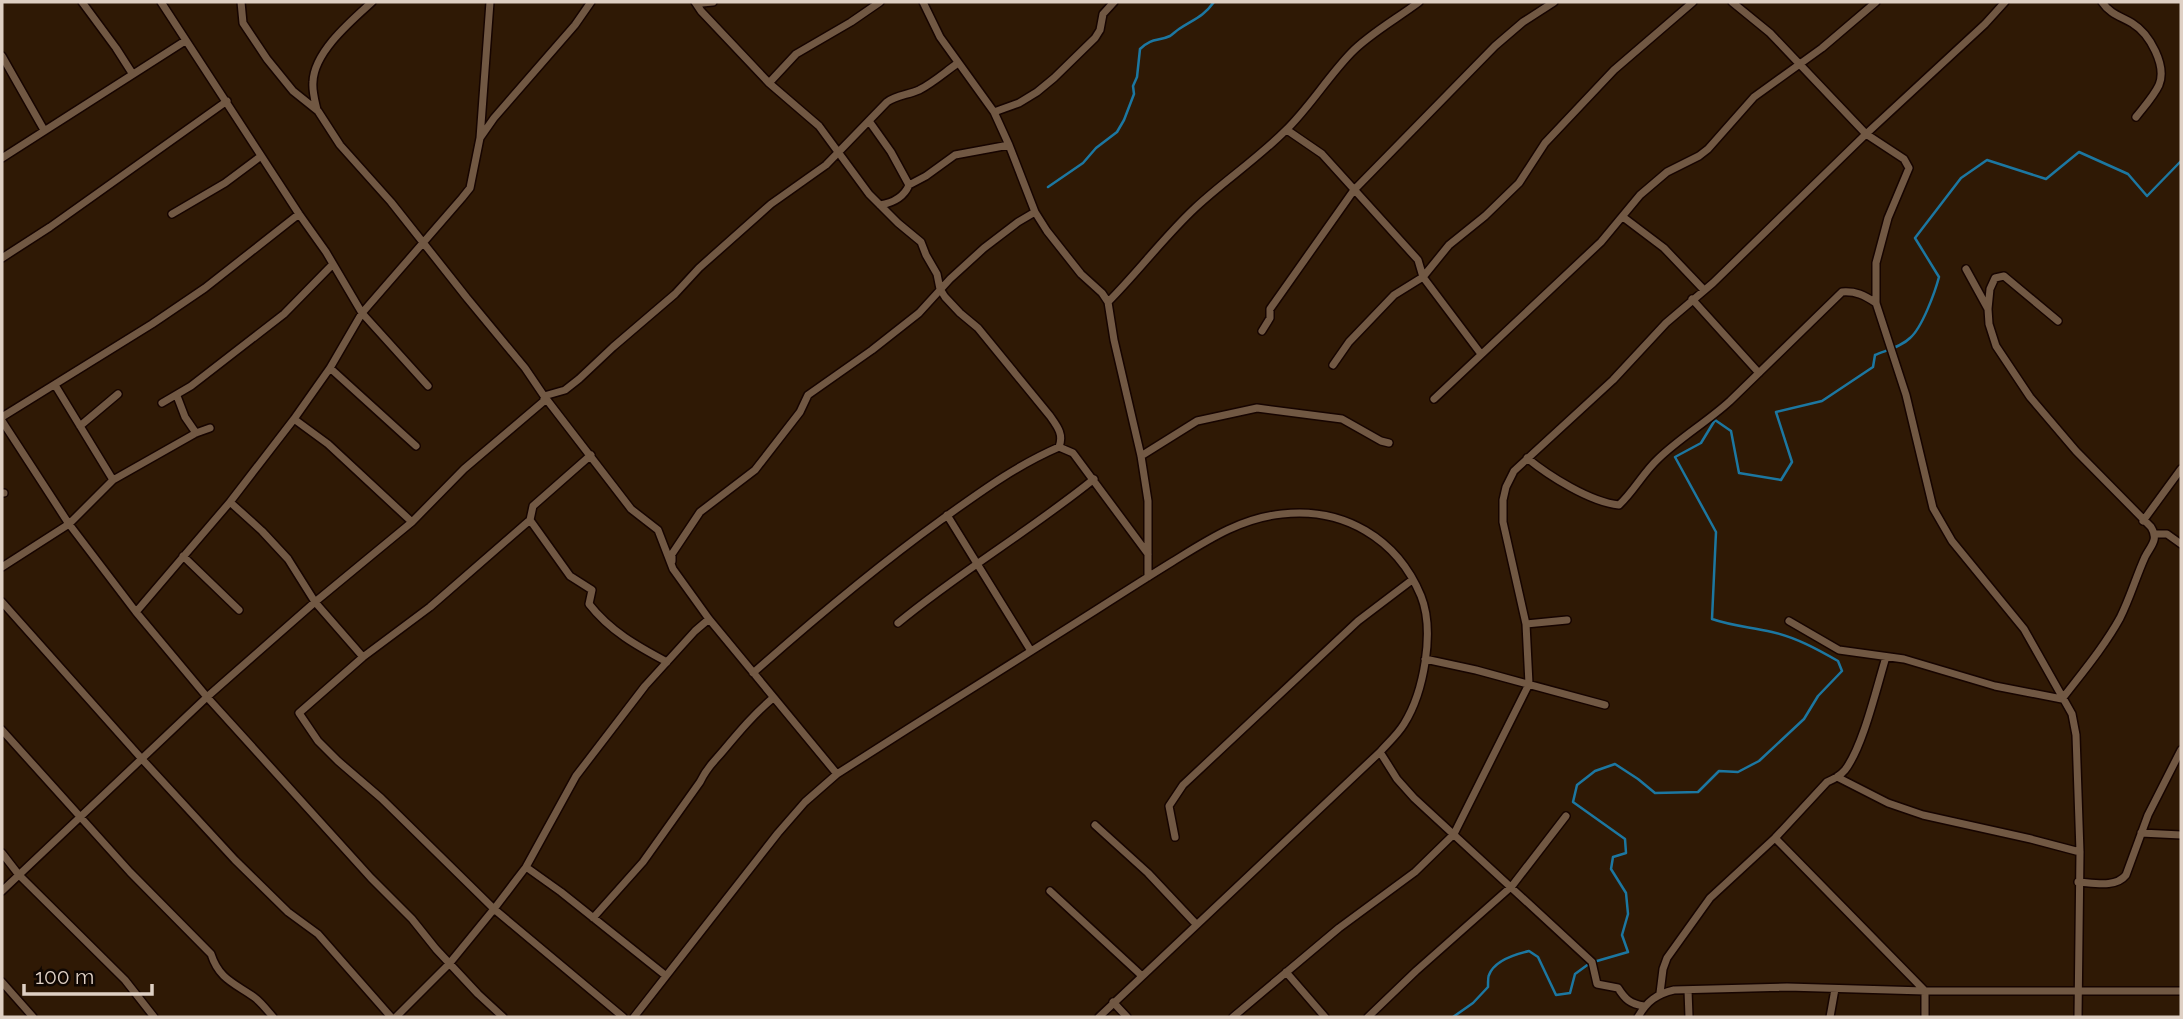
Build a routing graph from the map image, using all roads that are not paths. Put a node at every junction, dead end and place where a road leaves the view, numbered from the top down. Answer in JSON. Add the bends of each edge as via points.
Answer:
{"nodes":[{"id":1,"x":82,"y":2,"type":"edge"},
{"id":2,"x":161,"y":2,"type":"edge"},
{"id":3,"x":241,"y":2,"type":"edge"},
{"id":4,"x":372,"y":2,"type":"edge"},
{"id":5,"x":490,"y":2,"type":"edge"},
{"id":6,"x":591,"y":2,"type":"edge"},
{"id":7,"x":695,"y":2,"type":"edge"},
{"id":8,"x":713,"y":2,"type":"edge"},
{"id":9,"x":880,"y":2,"type":"edge"},
{"id":10,"x":923,"y":2,"type":"edge"},
{"id":11,"x":1114,"y":2,"type":"edge"},
{"id":12,"x":1419,"y":2,"type":"edge"},
{"id":13,"x":1554,"y":2,"type":"edge"},
{"id":14,"x":1693,"y":2,"type":"edge"},
{"id":15,"x":1732,"y":2,"type":"edge"},
{"id":16,"x":1876,"y":2,"type":"edge"},
{"id":17,"x":2005,"y":2,"type":"edge"},
{"id":18,"x":2102,"y":2,"type":"edge"},
{"id":19,"x":185,"y":41,"type":"junction"},
{"id":20,"x":2,"y":56,"type":"edge"},
{"id":21,"x":958,"y":63,"type":"junction"},
{"id":22,"x":1800,"y":65,"type":"junction"},
{"id":23,"x":132,"y":73,"type":"junction"},
{"id":24,"x":769,"y":83,"type":"junction"},
{"id":25,"x":227,"y":102,"type":"junction"},
{"id":26,"x":317,"y":111,"type":"junction"},
{"id":27,"x":993,"y":112,"type":"junction"},
{"id":28,"x":2136,"y":117,"type":"dead end"},
{"id":29,"x":869,"y":121,"type":"junction"},
{"id":30,"x":44,"y":130,"type":"junction"},
{"id":31,"x":1287,"y":130,"type":"junction"},
{"id":32,"x":1866,"y":134,"type":"junction"},
{"id":33,"x":480,"y":138,"type":"junction"},
{"id":34,"x":1009,"y":145,"type":"junction"},
{"id":35,"x":838,"y":153,"type":"junction"},
{"id":36,"x":261,"y":156,"type":"junction"},
{"id":37,"x":2,"y":158,"type":"edge"},
{"id":38,"x":909,"y":185,"type":"junction"},
{"id":39,"x":1354,"y":190,"type":"junction"},
{"id":40,"x":880,"y":205,"type":"junction"},
{"id":41,"x":1035,"y":212,"type":"junction"},
{"id":42,"x":172,"y":214,"type":"dead end"},
{"id":43,"x":299,"y":214,"type":"junction"},
{"id":44,"x":1623,"y":217,"type":"junction"},
{"id":45,"x":424,"y":243,"type":"junction"},
{"id":46,"x":2,"y":258,"type":"edge"},
{"id":47,"x":332,"y":265,"type":"junction"},
{"id":48,"x":1966,"y":269,"type":"dead end"},
{"id":49,"x":1423,"y":277,"type":"junction"},
{"id":50,"x":940,"y":289,"type":"junction"},
{"id":51,"x":1704,"y":290,"type":"junction"},
{"id":52,"x":1692,"y":299,"type":"junction"},
{"id":53,"x":1108,"y":302,"type":"junction"},
{"id":54,"x":1876,"y":303,"type":"junction"},
{"id":55,"x":1988,"y":309,"type":"junction"},
{"id":56,"x":362,"y":313,"type":"junction"},
{"id":57,"x":2059,"y":321,"type":"dead end"},
{"id":58,"x":1262,"y":331,"type":"dead end"},
{"id":59,"x":1481,"y":354,"type":"junction"},
{"id":60,"x":1333,"y":365,"type":"dead end"},
{"id":61,"x":330,"y":368,"type":"junction"},
{"id":62,"x":1759,"y":373,"type":"junction"},
{"id":63,"x":55,"y":385,"type":"junction"},
{"id":64,"x":428,"y":386,"type":"dead end"},
{"id":65,"x":118,"y":394,"type":"dead end"},
{"id":66,"x":177,"y":396,"type":"junction"},
{"id":67,"x":544,"y":396,"type":"junction"},
{"id":68,"x":1434,"y":399,"type":"dead end"},
{"id":69,"x":162,"y":403,"type":"dead end"},
{"id":70,"x":2,"y":419,"type":"edge"},
{"id":71,"x":294,"y":419,"type":"junction"},
{"id":72,"x":80,"y":426,"type":"junction"},
{"id":73,"x":210,"y":428,"type":"dead end"},
{"id":74,"x":196,"y":433,"type":"junction"},
{"id":75,"x":1389,"y":443,"type":"dead end"},
{"id":76,"x":416,"y":446,"type":"dead end"},
{"id":77,"x":1059,"y":447,"type":"junction"},
{"id":78,"x":591,"y":455,"type":"junction"},
{"id":79,"x":1141,"y":456,"type":"junction"},
{"id":80,"x":1527,"y":458,"type":"junction"},
{"id":81,"x":2181,"y":469,"type":"edge"},
{"id":82,"x":1094,"y":479,"type":"junction"},
{"id":83,"x":113,"y":480,"type":"junction"},
{"id":84,"x":230,"y":502,"type":"junction"},
{"id":85,"x":947,"y":515,"type":"junction"},
{"id":86,"x":530,"y":520,"type":"junction"},
{"id":87,"x":2143,"y":521,"type":"junction"},
{"id":88,"x":412,"y":522,"type":"junction"},
{"id":89,"x":69,"y":524,"type":"junction"},
{"id":90,"x":2155,"y":534,"type":"junction"},
{"id":91,"x":2181,"y":544,"type":"edge"},
{"id":92,"x":1148,"y":555,"type":"junction"},
{"id":93,"x":183,"y":556,"type":"junction"},
{"id":94,"x":978,"y":563,"type":"junction"},
{"id":95,"x":2,"y":567,"type":"edge"},
{"id":96,"x":673,"y":569,"type":"junction"},
{"id":97,"x":1149,"y":577,"type":"junction"},
{"id":98,"x":1412,"y":580,"type":"junction"},
{"id":99,"x":2,"y":602,"type":"edge"},
{"id":100,"x":315,"y":602,"type":"junction"},
{"id":101,"x":239,"y":610,"type":"dead end"},
{"id":102,"x":136,"y":612,"type":"junction"},
{"id":103,"x":709,"y":619,"type":"junction"},
{"id":104,"x":1567,"y":620,"type":"dead end"},
{"id":105,"x":1789,"y":621,"type":"dead end"},
{"id":106,"x":898,"y":623,"type":"dead end"},
{"id":107,"x":1526,"y":624,"type":"junction"},
{"id":108,"x":1031,"y":651,"type":"junction"},
{"id":109,"x":363,"y":657,"type":"junction"},
{"id":110,"x":1886,"y":657,"type":"junction"},
{"id":111,"x":1425,"y":659,"type":"junction"},
{"id":112,"x":667,"y":662,"type":"junction"},
{"id":113,"x":753,"y":673,"type":"junction"},
{"id":114,"x":1528,"y":684,"type":"junction"},
{"id":115,"x":207,"y":697,"type":"junction"},
{"id":116,"x":773,"y":698,"type":"junction"},
{"id":117,"x":2062,"y":699,"type":"junction"},
{"id":118,"x":1605,"y":705,"type":"dead end"},
{"id":119,"x":2,"y":730,"type":"edge"},
{"id":120,"x":2181,"y":750,"type":"edge"},
{"id":121,"x":1380,"y":752,"type":"junction"},
{"id":122,"x":141,"y":758,"type":"junction"},
{"id":123,"x":837,"y":774,"type":"junction"},
{"id":124,"x":1838,"y":777,"type":"junction"},
{"id":125,"x":1566,"y":816,"type":"dead end"},
{"id":126,"x":79,"y":817,"type":"junction"},
{"id":127,"x":1096,"y":825,"type":"dead end"},
{"id":128,"x":2141,"y":833,"type":"junction"},
{"id":129,"x":1454,"y":834,"type":"junction"},
{"id":130,"x":2181,"y":835,"type":"edge"},
{"id":131,"x":1175,"y":837,"type":"dead end"},
{"id":132,"x":1775,"y":838,"type":"junction"},
{"id":133,"x":2080,"y":852,"type":"junction"},
{"id":134,"x":2,"y":853,"type":"edge"},
{"id":135,"x":526,"y":867,"type":"junction"},
{"id":136,"x":19,"y":875,"type":"junction"},
{"id":137,"x":2078,"y":882,"type":"junction"},
{"id":138,"x":1512,"y":886,"type":"junction"},
{"id":139,"x":2,"y":891,"type":"edge"},
{"id":140,"x":1050,"y":891,"type":"dead end"},
{"id":141,"x":494,"y":909,"type":"junction"},
{"id":142,"x":593,"y":918,"type":"junction"},
{"id":143,"x":1196,"y":924,"type":"junction"},
{"id":144,"x":449,"y":964,"type":"junction"},
{"id":145,"x":1286,"y":972,"type":"junction"},
{"id":146,"x":665,"y":975,"type":"junction"},
{"id":147,"x":1141,"y":975,"type":"junction"},
{"id":148,"x":2,"y":982,"type":"edge"},
{"id":149,"x":1835,"y":989,"type":"junction"},
{"id":150,"x":1688,"y":990,"type":"junction"},
{"id":151,"x":1925,"y":991,"type":"junction"},
{"id":152,"x":2078,"y":991,"type":"junction"},
{"id":153,"x":2181,"y":991,"type":"edge"},
{"id":154,"x":1660,"y":993,"type":"junction"},
{"id":155,"x":1113,"y":1002,"type":"junction"},
{"id":156,"x":1644,"y":1006,"type":"junction"},
{"id":157,"x":33,"y":1017,"type":"edge"},
{"id":158,"x":154,"y":1017,"type":"edge"},
{"id":159,"x":273,"y":1017,"type":"edge"},
{"id":160,"x":391,"y":1017,"type":"edge"},
{"id":161,"x":396,"y":1017,"type":"edge"},
{"id":162,"x":503,"y":1017,"type":"edge"},
{"id":163,"x":623,"y":1017,"type":"edge"},
{"id":164,"x":634,"y":1017,"type":"edge"},
{"id":165,"x":1099,"y":1017,"type":"edge"},
{"id":166,"x":1127,"y":1017,"type":"edge"},
{"id":167,"x":1233,"y":1017,"type":"edge"},
{"id":168,"x":1325,"y":1017,"type":"edge"},
{"id":169,"x":1368,"y":1017,"type":"edge"},
{"id":170,"x":1638,"y":1017,"type":"edge"},
{"id":171,"x":1689,"y":1017,"type":"edge"},
{"id":172,"x":1830,"y":1017,"type":"edge"},
{"id":173,"x":1925,"y":1017,"type":"edge"},
{"id":174,"x":2078,"y":1017,"type":"edge"}],
"edges":[{"from":1,"to":23,"type":"street"},
{"from":2,"to":19,"type":"street"},
{"from":3,"to":26,"type":"street","via":[[243,23],[267,60]]},
{"from":4,"to":26,"type":"street","via":[[328,47],[318,65],[313,81]]},
{"from":5,"to":33,"type":"street"},
{"from":6,"to":33,"type":"street"},
{"from":7,"to":8,"type":"street"},
{"from":7,"to":24,"type":"street"},
{"from":9,"to":24,"type":"street","via":[[796,54]]},
{"from":10,"to":21,"type":"street"},
{"from":11,"to":27,"type":"street","via":[[1103,14],[1095,38],[1054,78],[1019,103]]},
{"from":12,"to":31,"type":"street","via":[[1353,51]]},
{"from":13,"to":39,"type":"street","via":[[1495,46]]},
{"from":14,"to":49,"type":"street","via":[[1614,70],[1545,143],[1519,183],[1449,244]]},
{"from":15,"to":22,"type":"street"},
{"from":16,"to":22,"type":"street"},
{"from":17,"to":32,"type":"street"},
{"from":18,"to":28,"type":"street","via":[[2115,16],[2134,24],[2152,44],[2162,68],[2158,86]]},
{"from":19,"to":23,"type":"street"},
{"from":19,"to":25,"type":"street"},
{"from":20,"to":30,"type":"street"},
{"from":21,"to":27,"type":"street"},
{"from":21,"to":29,"type":"street","via":[[923,88],[894,97]]},
{"from":22,"to":32,"type":"street"},
{"from":22,"to":44,"type":"street","via":[[1754,97],[1709,149],[1651,185]]},
{"from":23,"to":30,"type":"street"},
{"from":24,"to":35,"type":"street","via":[[810,118]]},
{"from":25,"to":36,"type":"street"},
{"from":25,"to":46,"type":"street"},
{"from":26,"to":45,"type":"street","via":[[340,145]]},
{"from":27,"to":34,"type":"street"},
{"from":29,"to":35,"type":"street"},
{"from":29,"to":38,"type":"street"},
{"from":30,"to":37,"type":"street"},
{"from":31,"to":39,"type":"street","via":[[1322,154]]},
{"from":31,"to":53,"type":"street","via":[[1178,224]]},
{"from":32,"to":51,"type":"street"},
{"from":32,"to":54,"type":"street","via":[[1904,159],[1909,168],[1876,263]]},
{"from":33,"to":45,"type":"street","via":[[470,188]]},
{"from":34,"to":38,"type":"street","via":[[955,155]]},
{"from":34,"to":41,"type":"street"},
{"from":35,"to":40,"type":"street"},
{"from":35,"to":67,"type":"street","via":[[771,204],[579,379],[565,390]]},
{"from":36,"to":42,"type":"street"},
{"from":36,"to":43,"type":"street"},
{"from":38,"to":40,"type":"street","via":[[901,196]]},
{"from":39,"to":49,"type":"street","via":[[1418,260]]},
{"from":39,"to":58,"type":"street","via":[[1270,309]]},
{"from":40,"to":50,"type":"street","via":[[921,242]]},
{"from":41,"to":50,"type":"street","via":[[984,248]]},
{"from":41,"to":53,"type":"street","via":[[1062,252]]},
{"from":43,"to":47,"type":"street"},
{"from":43,"to":63,"type":"street","via":[[205,288]]},
{"from":44,"to":51,"type":"street","via":[[1664,248]]},
{"from":44,"to":59,"type":"street"},
{"from":45,"to":56,"type":"street"},
{"from":45,"to":67,"type":"street"},
{"from":47,"to":56,"type":"street"},
{"from":47,"to":66,"type":"street","via":[[284,314]]},
{"from":48,"to":55,"type":"street"},
{"from":49,"to":59,"type":"street"},
{"from":49,"to":60,"type":"street","via":[[1394,295]]},
{"from":50,"to":77,"type":"street","via":[[1050,415],[1060,431]]},
{"from":50,"to":96,"type":"street","via":[[919,313],[808,395],[755,470],[701,512],[672,554]]},
{"from":51,"to":52,"type":"street"},
{"from":52,"to":62,"type":"street"},
{"from":52,"to":80,"type":"street","via":[[1614,380]]},
{"from":53,"to":79,"type":"street"},
{"from":54,"to":62,"type":"street","via":[[1864,295],[1842,292]]},
{"from":54,"to":117,"type":"street","via":[[1906,395],[1933,508],[1952,541],[2024,629]]},
{"from":55,"to":57,"type":"street","via":[[1995,278],[2004,276]]},
{"from":55,"to":87,"type":"street","via":[[1996,346],[2030,397]]},
{"from":56,"to":61,"type":"street"},
{"from":56,"to":64,"type":"street"},
{"from":59,"to":68,"type":"street"},
{"from":61,"to":71,"type":"street"},
{"from":61,"to":76,"type":"street"},
{"from":62,"to":80,"type":"street","via":[[1712,418],[1655,461],[1619,505],[1554,478]]},
{"from":63,"to":70,"type":"street"},
{"from":63,"to":72,"type":"street"},
{"from":65,"to":72,"type":"street"},
{"from":66,"to":69,"type":"street"},
{"from":66,"to":74,"type":"street"},
{"from":67,"to":78,"type":"street"},
{"from":67,"to":88,"type":"street","via":[[541,405],[464,468]]},
{"from":70,"to":89,"type":"street"},
{"from":71,"to":84,"type":"street"},
{"from":71,"to":88,"type":"street","via":[[328,444]]},
{"from":72,"to":83,"type":"street"},
{"from":73,"to":74,"type":"street"},
{"from":74,"to":83,"type":"street"},
{"from":75,"to":79,"type":"street","via":[[1342,419],[1257,408],[1197,421]]},
{"from":77,"to":82,"type":"street","via":[[1073,453]]},
{"from":77,"to":85,"type":"street","via":[[1032,458]]},
{"from":78,"to":86,"type":"street","via":[[533,506]]},
{"from":78,"to":96,"type":"street","via":[[631,509],[658,530]]},
{"from":79,"to":92,"type":"street","via":[[1148,501]]},
{"from":80,"to":107,"type":"street","via":[[1514,471],[1503,500],[1503,522]]},
{"from":81,"to":87,"type":"street"},
{"from":82,"to":92,"type":"street"},
{"from":82,"to":94,"type":"street"},
{"from":83,"to":89,"type":"street"},
{"from":84,"to":93,"type":"street"},
{"from":84,"to":100,"type":"street","via":[[288,559]]},
{"from":85,"to":94,"type":"street"},
{"from":85,"to":113,"type":"street"},
{"from":86,"to":109,"type":"street","via":[[430,607]]},
{"from":86,"to":112,"type":"street","via":[[570,576],[592,590],[589,604],[600,617],[630,642]]},
{"from":87,"to":90,"type":"street"},
{"from":88,"to":100,"type":"street"},
{"from":89,"to":95,"type":"street"},
{"from":89,"to":102,"type":"street"},
{"from":90,"to":91,"type":"street","via":[[2168,534]]},
{"from":90,"to":117,"type":"street","via":[[2119,620]]},
{"from":92,"to":97,"type":"street"},
{"from":93,"to":101,"type":"street"},
{"from":93,"to":102,"type":"street"},
{"from":94,"to":106,"type":"street"},
{"from":94,"to":108,"type":"street"},
{"from":96,"to":103,"type":"street"},
{"from":97,"to":98,"type":"street","via":[[1240,523],[1298,513],[1362,527],[1389,549]]},
{"from":97,"to":108,"type":"street"},
{"from":98,"to":111,"type":"street","via":[[1427,623]]},
{"from":98,"to":131,"type":"street","via":[[1349,629],[1183,785],[1169,806]]},
{"from":99,"to":122,"type":"street"},
{"from":100,"to":109,"type":"street"},
{"from":100,"to":115,"type":"street"},
{"from":102,"to":115,"type":"street"},
{"from":103,"to":112,"type":"street"},
{"from":103,"to":113,"type":"street"},
{"from":104,"to":107,"type":"street"},
{"from":105,"to":110,"type":"street","via":[[1839,650]]},
{"from":107,"to":114,"type":"street"},
{"from":108,"to":123,"type":"street"},
{"from":109,"to":141,"type":"street","via":[[299,713],[318,741]]},
{"from":110,"to":117,"type":"street"},
{"from":110,"to":124,"type":"street","via":[[1851,760]]},
{"from":111,"to":114,"type":"street"},
{"from":111,"to":121,"type":"street","via":[[1404,725]]},
{"from":112,"to":135,"type":"street","via":[[576,776]]},
{"from":113,"to":116,"type":"street"},
{"from":114,"to":118,"type":"street"},
{"from":114,"to":129,"type":"street"},
{"from":115,"to":122,"type":"street"},
{"from":115,"to":144,"type":"street"},
{"from":116,"to":123,"type":"street"},
{"from":116,"to":142,"type":"street","via":[[707,767],[643,862]]},
{"from":117,"to":133,"type":"street","via":[[2072,714],[2076,735]]},
{"from":119,"to":126,"type":"street"},
{"from":120,"to":128,"type":"street"},
{"from":121,"to":129,"type":"street","via":[[1406,789]]},
{"from":121,"to":143,"type":"street"},
{"from":122,"to":126,"type":"street"},
{"from":122,"to":160,"type":"street","via":[[235,860],[288,912],[318,934]]},
{"from":123,"to":146,"type":"street","via":[[778,833]]},
{"from":124,"to":132,"type":"street","via":[[1827,782]]},
{"from":124,"to":133,"type":"street","via":[[1888,803],[1923,814]]},
{"from":125,"to":138,"type":"street"},
{"from":126,"to":136,"type":"street"},
{"from":126,"to":159,"type":"street","via":[[211,954],[215,968]]},
{"from":127,"to":143,"type":"street"},
{"from":128,"to":130,"type":"street"},
{"from":128,"to":137,"type":"street","via":[[2121,880]]},
{"from":129,"to":138,"type":"street"},
{"from":129,"to":145,"type":"street","via":[[1415,872]]},
{"from":132,"to":151,"type":"street"},
{"from":132,"to":154,"type":"street","via":[[1710,898],[1667,958]]},
{"from":133,"to":137,"type":"street"},
{"from":134,"to":136,"type":"street"},
{"from":135,"to":141,"type":"street"},
{"from":135,"to":142,"type":"street"},
{"from":136,"to":139,"type":"street"},
{"from":136,"to":158,"type":"street","via":[[125,980]]},
{"from":137,"to":152,"type":"street"},
{"from":138,"to":156,"type":"street","via":[[1592,962],[1597,984],[1618,988],[1627,1001]]},
{"from":138,"to":169,"type":"street"},
{"from":140,"to":147,"type":"street"},
{"from":141,"to":144,"type":"street"},
{"from":141,"to":163,"type":"street"},
{"from":142,"to":146,"type":"street"},
{"from":143,"to":147,"type":"street"},
{"from":144,"to":161,"type":"street"},
{"from":144,"to":162,"type":"street"},
{"from":145,"to":167,"type":"street"},
{"from":145,"to":168,"type":"street"},
{"from":146,"to":164,"type":"street"},
{"from":147,"to":155,"type":"street"},
{"from":148,"to":157,"type":"street"},
{"from":149,"to":150,"type":"street"},
{"from":149,"to":151,"type":"street"},
{"from":149,"to":172,"type":"street"},
{"from":150,"to":154,"type":"street"},
{"from":150,"to":171,"type":"street"},
{"from":151,"to":152,"type":"street"},
{"from":151,"to":173,"type":"street"},
{"from":152,"to":153,"type":"street"},
{"from":152,"to":174,"type":"street"},
{"from":154,"to":156,"type":"street"},
{"from":155,"to":165,"type":"street"},
{"from":155,"to":166,"type":"street"},
{"from":156,"to":170,"type":"street"}]}
